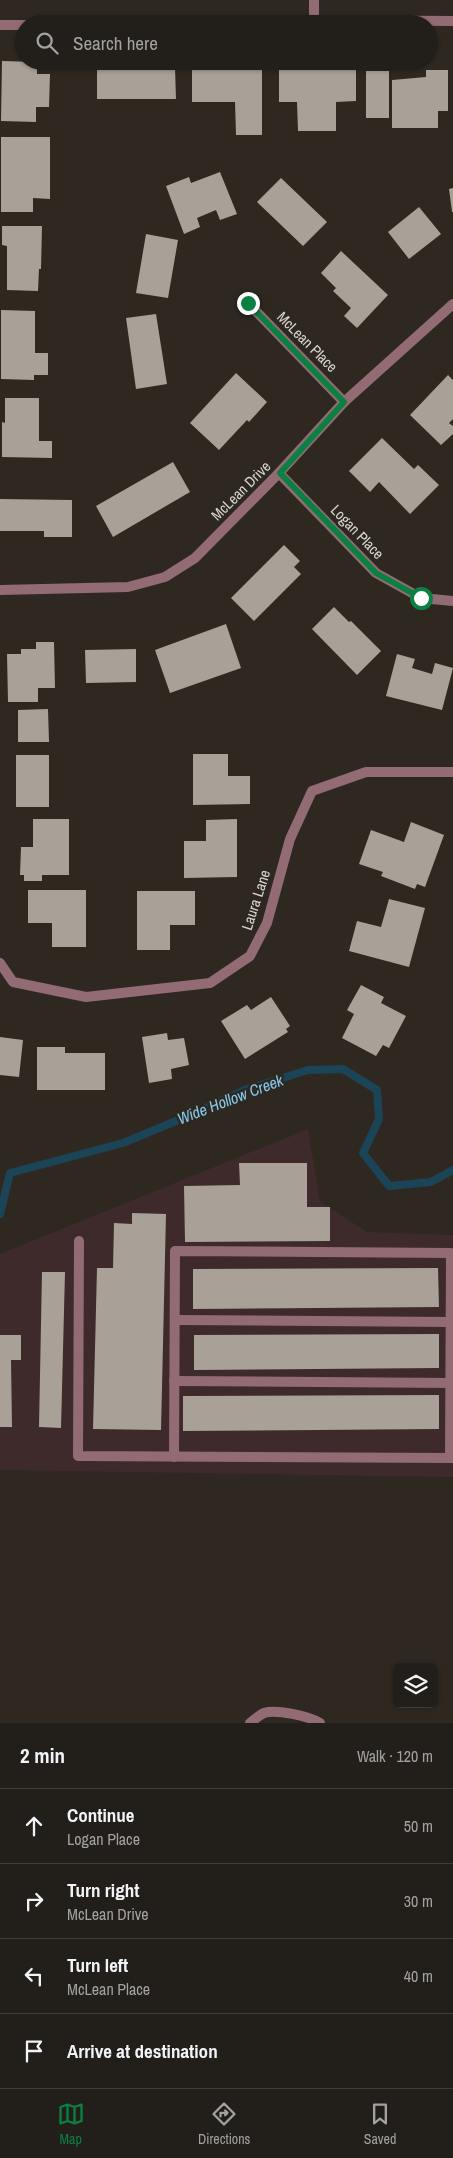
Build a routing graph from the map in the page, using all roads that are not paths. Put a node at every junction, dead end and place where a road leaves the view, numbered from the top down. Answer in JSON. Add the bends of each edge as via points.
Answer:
{"nodes":[{"id":1,"x":314,"y":0,"type":"edge"},
{"id":2,"x":314,"y":15,"type":"edge"},
{"id":3,"x":438,"y":21,"type":"edge"},
{"id":4,"x":453,"y":21,"type":"edge"},
{"id":5,"x":15,"y":24,"type":"edge"},
{"id":6,"x":0,"y":25,"type":"edge"},
{"id":7,"x":248,"y":303,"type":"dead end"},
{"id":8,"x":453,"y":304,"type":"edge"},
{"id":9,"x":344,"y":402,"type":"junction"},
{"id":10,"x":280,"y":473,"type":"junction"},
{"id":11,"x":0,"y":590,"type":"edge"},
{"id":12,"x":453,"y":601,"type":"edge"},
{"id":13,"x":453,"y":772,"type":"edge"},
{"id":14,"x":0,"y":963,"type":"edge"},
{"id":15,"x":79,"y":1242,"type":"dead end"},
{"id":16,"x":452,"y":1253,"type":"edge"},
{"id":17,"x":175,"y":1320,"type":"junction"},
{"id":18,"x":451,"y":1322,"type":"junction"},
{"id":19,"x":174,"y":1381,"type":"junction"},
{"id":20,"x":452,"y":1383,"type":"edge"},
{"id":21,"x":174,"y":1456,"type":"junction"},
{"id":22,"x":451,"y":1458,"type":"edge"},
{"id":23,"x":250,"y":1723,"type":"edge"},
{"id":24,"x":320,"y":1723,"type":"edge"}],
"edges":[{"from":1,"to":2,"type":"street"},
{"from":3,"to":4,"type":"street"},
{"from":5,"to":6,"type":"street"},
{"from":7,"to":9,"type":"street","name":"McLean Place"},
{"from":8,"to":9,"type":"street","name":"McLean Drive"},
{"from":9,"to":10,"type":"street","name":"McLean Drive"},
{"from":10,"to":11,"type":"street","name":"McLean Drive","via":[[195,558],[165,578],[128,587]]},
{"from":10,"to":12,"type":"street","name":"Logan Place","via":[[376,573],[421,598]]},
{"from":13,"to":14,"type":"street","name":"Laura Lane","via":[[366,772],[312,791],[290,839],[267,923],[250,956],[210,983],[86,997],[13,982]]},
{"from":15,"to":21,"type":"street","via":[[78,1456]]},
{"from":16,"to":17,"type":"street","via":[[175,1251]]},
{"from":16,"to":18,"type":"street"},
{"from":17,"to":18,"type":"street"},
{"from":17,"to":19,"type":"street"},
{"from":18,"to":20,"type":"street"},
{"from":19,"to":20,"type":"street"},
{"from":19,"to":21,"type":"street"},
{"from":20,"to":22,"type":"street"},
{"from":21,"to":22,"type":"street"},
{"from":23,"to":24,"type":"street","via":[[264,1713],[287,1713]]}]}
